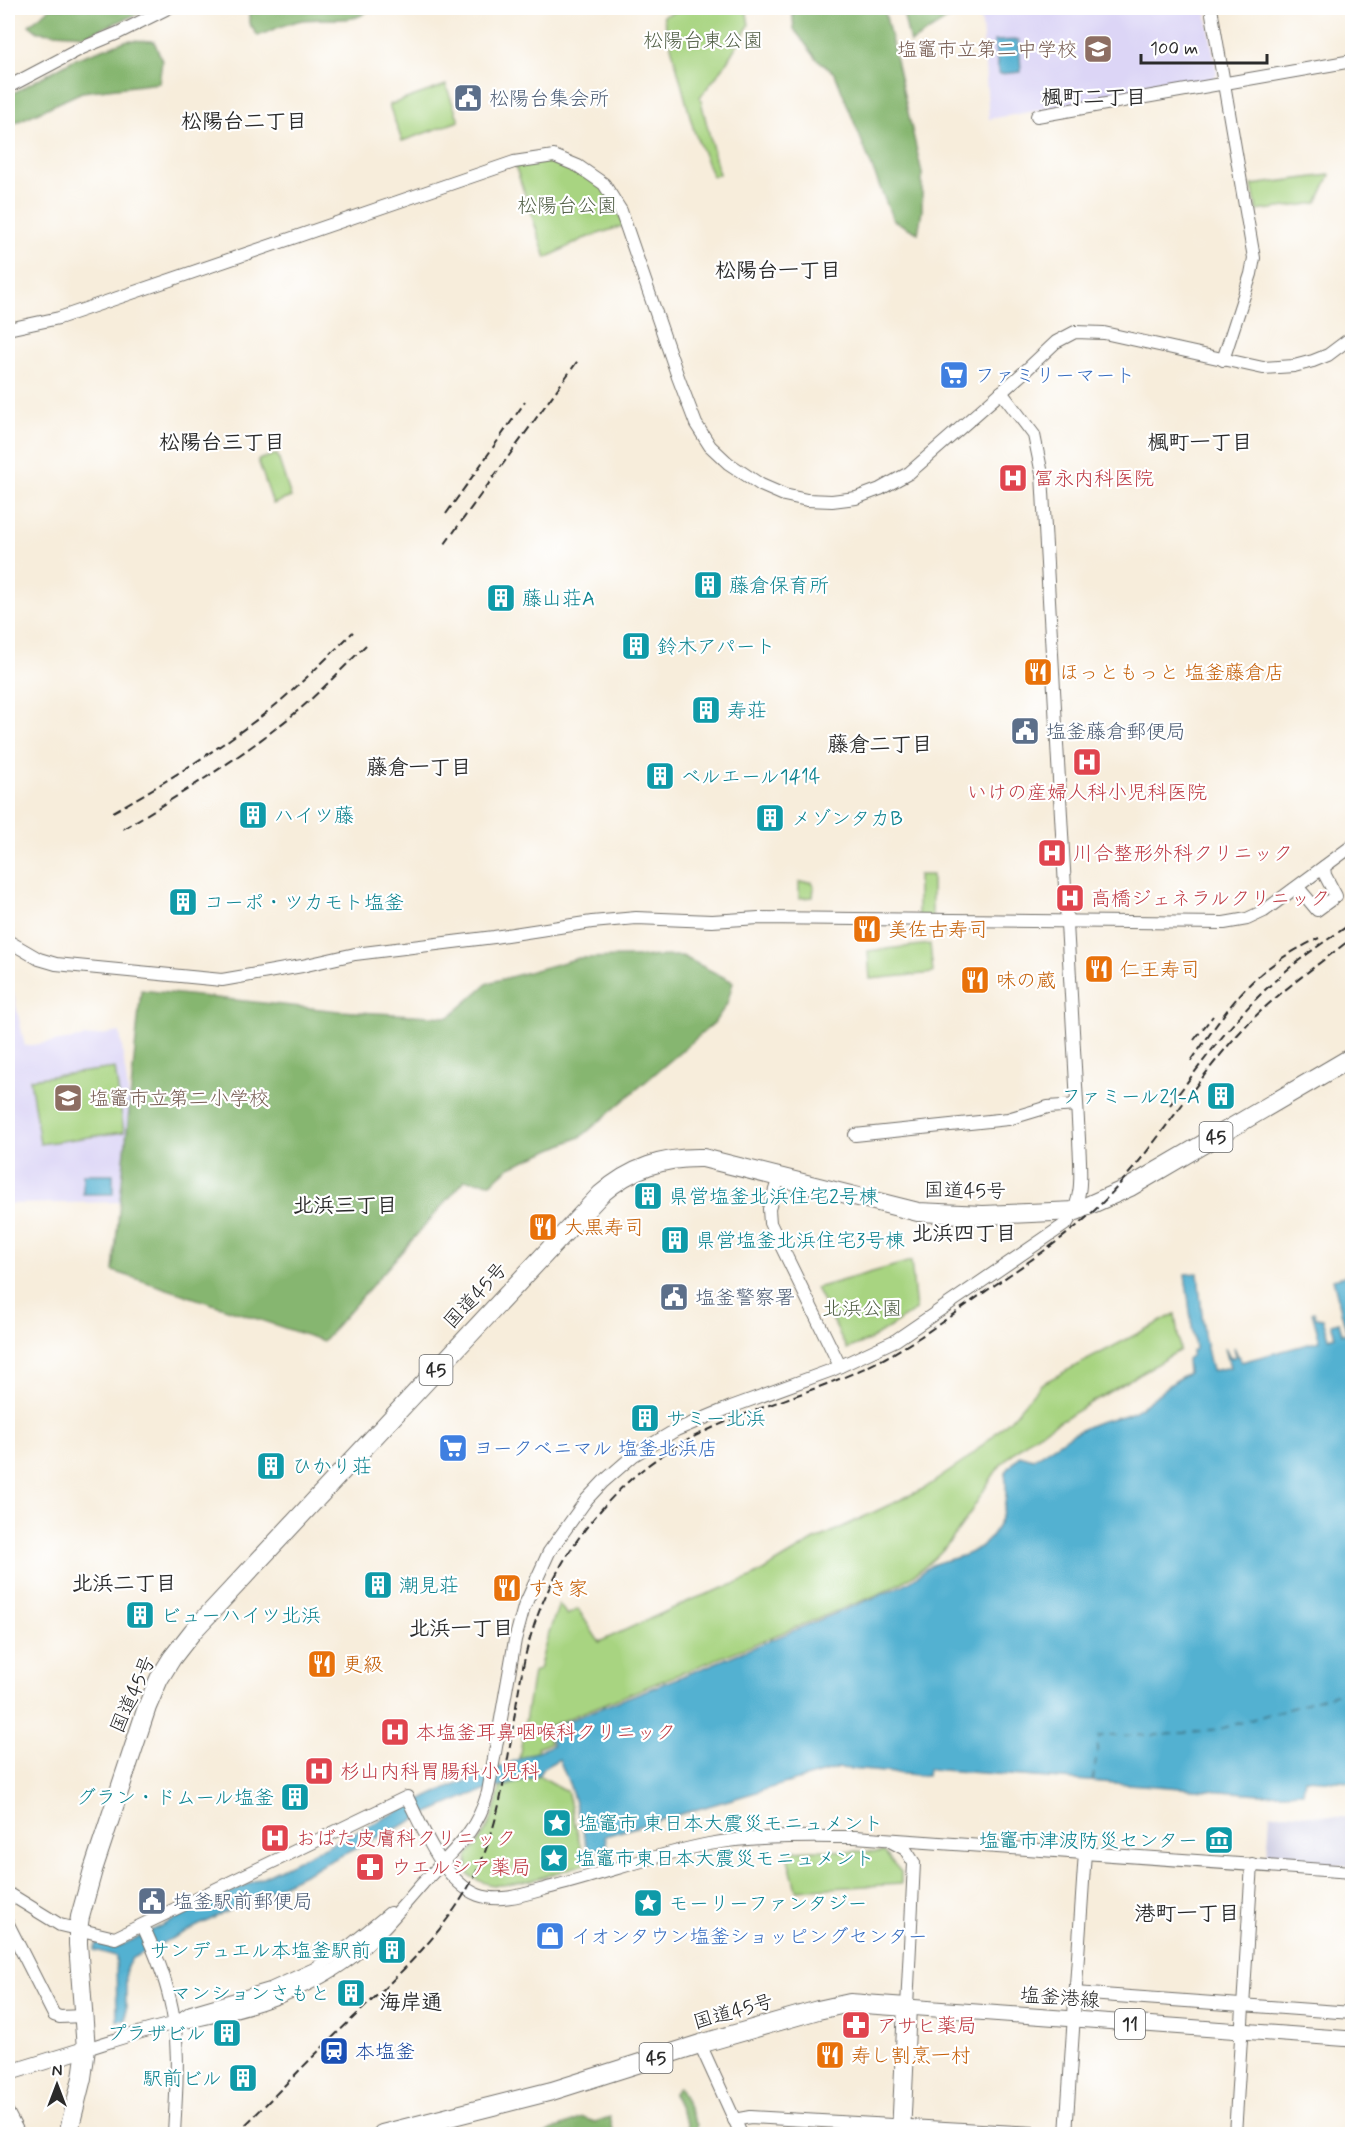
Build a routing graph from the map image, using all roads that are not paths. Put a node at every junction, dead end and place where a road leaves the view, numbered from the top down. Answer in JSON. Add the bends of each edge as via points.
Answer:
{"nodes":[{"id":1,"x":168,"y":8,"type":"edge"},
{"id":2,"x":1211,"y":8,"type":"edge"},
{"id":3,"x":1353,"y":61,"type":"edge"},
{"id":4,"x":1225,"y":83,"type":"junction"},
{"id":5,"x":8,"y":87,"type":"edge"},
{"id":6,"x":1037,"y":116,"type":"dead end"},
{"id":7,"x":8,"y":329,"type":"edge"},
{"id":8,"x":1353,"y":337,"type":"edge"},
{"id":9,"x":1224,"y":360,"type":"junction"},
{"id":10,"x":1000,"y":392,"type":"junction"},
{"id":11,"x":1353,"y":846,"type":"edge"},
{"id":12,"x":1324,"y":867,"type":"junction"},
{"id":13,"x":1293,"y":890,"type":"junction"},
{"id":14,"x":1068,"y":921,"type":"junction"},
{"id":15,"x":8,"y":941,"type":"edge"},
{"id":16,"x":1353,"y":1057,"type":"edge"},
{"id":17,"x":1077,"y":1106,"type":"junction"},
{"id":18,"x":855,"y":1135,"type":"dead end"},
{"id":19,"x":779,"y":1177,"type":"junction"},
{"id":20,"x":1076,"y":1211,"type":"junction"},
{"id":21,"x":840,"y":1366,"type":"junction"},
{"id":22,"x":887,"y":1840,"type":"junction"},
{"id":23,"x":1085,"y":1852,"type":"junction"},
{"id":24,"x":443,"y":1862,"type":"junction"},
{"id":25,"x":1252,"y":1864,"type":"junction"},
{"id":26,"x":1353,"y":1872,"type":"edge"},
{"id":27,"x":8,"y":1893,"type":"edge"},
{"id":28,"x":8,"y":1924,"type":"edge"},
{"id":29,"x":145,"y":1929,"type":"junction"},
{"id":30,"x":78,"y":1930,"type":"junction"},
{"id":31,"x":1076,"y":1993,"type":"junction"},
{"id":32,"x":1243,"y":2004,"type":"junction"},
{"id":33,"x":907,"y":2007,"type":"junction"},
{"id":34,"x":1353,"y":2013,"type":"edge"},
{"id":35,"x":83,"y":2016,"type":"junction"},
{"id":36,"x":1073,"y":2019,"type":"junction"},
{"id":37,"x":175,"y":2023,"type":"junction"},
{"id":38,"x":1241,"y":2032,"type":"junction"},
{"id":39,"x":1353,"y":2039,"type":"edge"},
{"id":40,"x":700,"y":2044,"type":"junction"},
{"id":41,"x":86,"y":2049,"type":"junction"},
{"id":42,"x":8,"y":2073,"type":"edge"},
{"id":43,"x":8,"y":2113,"type":"edge"},
{"id":44,"x":734,"y":2120,"type":"junction"},
{"id":45,"x":901,"y":2130,"type":"edge"},
{"id":46,"x":410,"y":2132,"type":"edge"},
{"id":47,"x":18,"y":2134,"type":"edge"},
{"id":48,"x":68,"y":2134,"type":"edge"},
{"id":49,"x":174,"y":2134,"type":"edge"},
{"id":50,"x":382,"y":2134,"type":"edge"},
{"id":51,"x":741,"y":2134,"type":"edge"},
{"id":52,"x":1052,"y":2134,"type":"edge"},
{"id":53,"x":1066,"y":2134,"type":"edge"},
{"id":54,"x":1235,"y":2134,"type":"edge"}],
"edges":[{"from":1,"to":5,"type":"street"},
{"from":2,"to":4,"type":"street"},
{"from":3,"to":4,"type":"street"},
{"from":4,"to":6,"type":"street"},
{"from":4,"to":9,"type":"street","via":[[1254,258]]},
{"from":7,"to":10,"type":"street","via":[[66,315],[522,160],[554,156],[578,166],[604,184],[621,211],[696,424],[710,446],[728,463],[761,485],[784,495],[832,501],[880,489],[919,466]]},
{"from":8,"to":9,"type":"street","via":[[1328,355],[1294,366],[1263,368]]},
{"from":9,"to":10,"type":"street","via":[[1104,333],[1075,332],[1056,342]]},
{"from":10,"to":14,"type":"street","via":[[1034,435],[1040,458]]},
{"from":11,"to":12,"type":"street"},
{"from":12,"to":13,"type":"street"},
{"from":12,"to":13,"type":"street","via":[[1324,875],[1336,896],[1317,910],[1301,891]]},
{"from":13,"to":14,"type":"street","via":[[1264,911],[1224,923]]},
{"from":14,"to":15,"type":"street","via":[[636,918],[396,948],[222,980],[56,964]]},
{"from":14,"to":17,"type":"street"},
{"from":16,"to":20,"type":"highway","name":"国道45号","number":"45","via":[[1130,1186]]},
{"from":17,"to":18,"type":"street","via":[[1048,1107],[1008,1119]]},
{"from":17,"to":20,"type":"street","via":[[1080,1188]]},
{"from":19,"to":20,"type":"highway","name":"国道45号","number":"45","via":[[918,1212],[983,1215]]},
{"from":19,"to":21,"type":"street","via":[[769,1209],[770,1222]]},
{"from":19,"to":30,"type":"highway","name":"国道45号","number":"45","via":[[717,1160],[687,1158],[648,1165],[615,1182],[282,1534],[194,1630],[159,1679],[93,1870]]},
{"from":20,"to":21,"type":"street","via":[[1067,1223],[906,1333]]},
{"from":21,"to":24,"type":"street","via":[[676,1430],[634,1455],[587,1500],[549,1552],[524,1607],[514,1640],[488,1792],[473,1829]]},
{"from":22,"to":23,"type":"street"},
{"from":22,"to":24,"type":"street","via":[[798,1837],[712,1844],[502,1898],[488,1898],[464,1887]]},
{"from":22,"to":33,"type":"street","via":[[905,1849],[914,1863]]},
{"from":23,"to":25,"type":"street"},
{"from":23,"to":31,"type":"street"},
{"from":24,"to":29,"type":"street","via":[[407,1797]]},
{"from":24,"to":37,"type":"street","via":[[377,1936],[319,1979],[237,2010]]},
{"from":25,"to":26,"type":"street"},
{"from":25,"to":32,"type":"street"},
{"from":27,"to":30,"type":"street","via":[[60,1925]]},
{"from":28,"to":35,"type":"street","via":[[54,2014]]},
{"from":29,"to":30,"type":"street","via":[[115,1938]]},
{"from":29,"to":37,"type":"street","via":[[154,1946]]},
{"from":30,"to":35,"type":"highway","name":"国道45号","number":"45"},
{"from":31,"to":32,"type":"street"},
{"from":31,"to":36,"type":"street"},
{"from":32,"to":34,"type":"street"},
{"from":32,"to":38,"type":"street"},
{"from":33,"to":36,"type":"main road","name":"塩釜港線","number":"11"},
{"from":33,"to":40,"type":"highway","name":"国道45号","number":"45","via":[[850,2003]]},
{"from":33,"to":45,"type":"highway"},
{"from":35,"to":41,"type":"highway","name":"国道45号","number":"45"},
{"from":36,"to":38,"type":"main road","name":"塩釜港線","number":"11"},
{"from":36,"to":53,"type":"street"},
{"from":37,"to":41,"type":"street"},
{"from":37,"to":49,"type":"street"},
{"from":38,"to":39,"type":"main road","name":"塩釜港線","number":"11"},
{"from":38,"to":54,"type":"street"},
{"from":40,"to":44,"type":"street"},
{"from":40,"to":46,"type":"highway","name":"国道45号","number":"45"},
{"from":41,"to":42,"type":"main road"},
{"from":41,"to":48,"type":"highway","name":"国道45号","number":"45"},
{"from":43,"to":47,"type":"street"},
{"from":44,"to":45,"type":"street","via":[[750,2116]]},
{"from":44,"to":51,"type":"street"},
{"from":45,"to":52,"type":"street"},
{"from":46,"to":50,"type":"highway","name":"国道45号","number":"45"}]}
